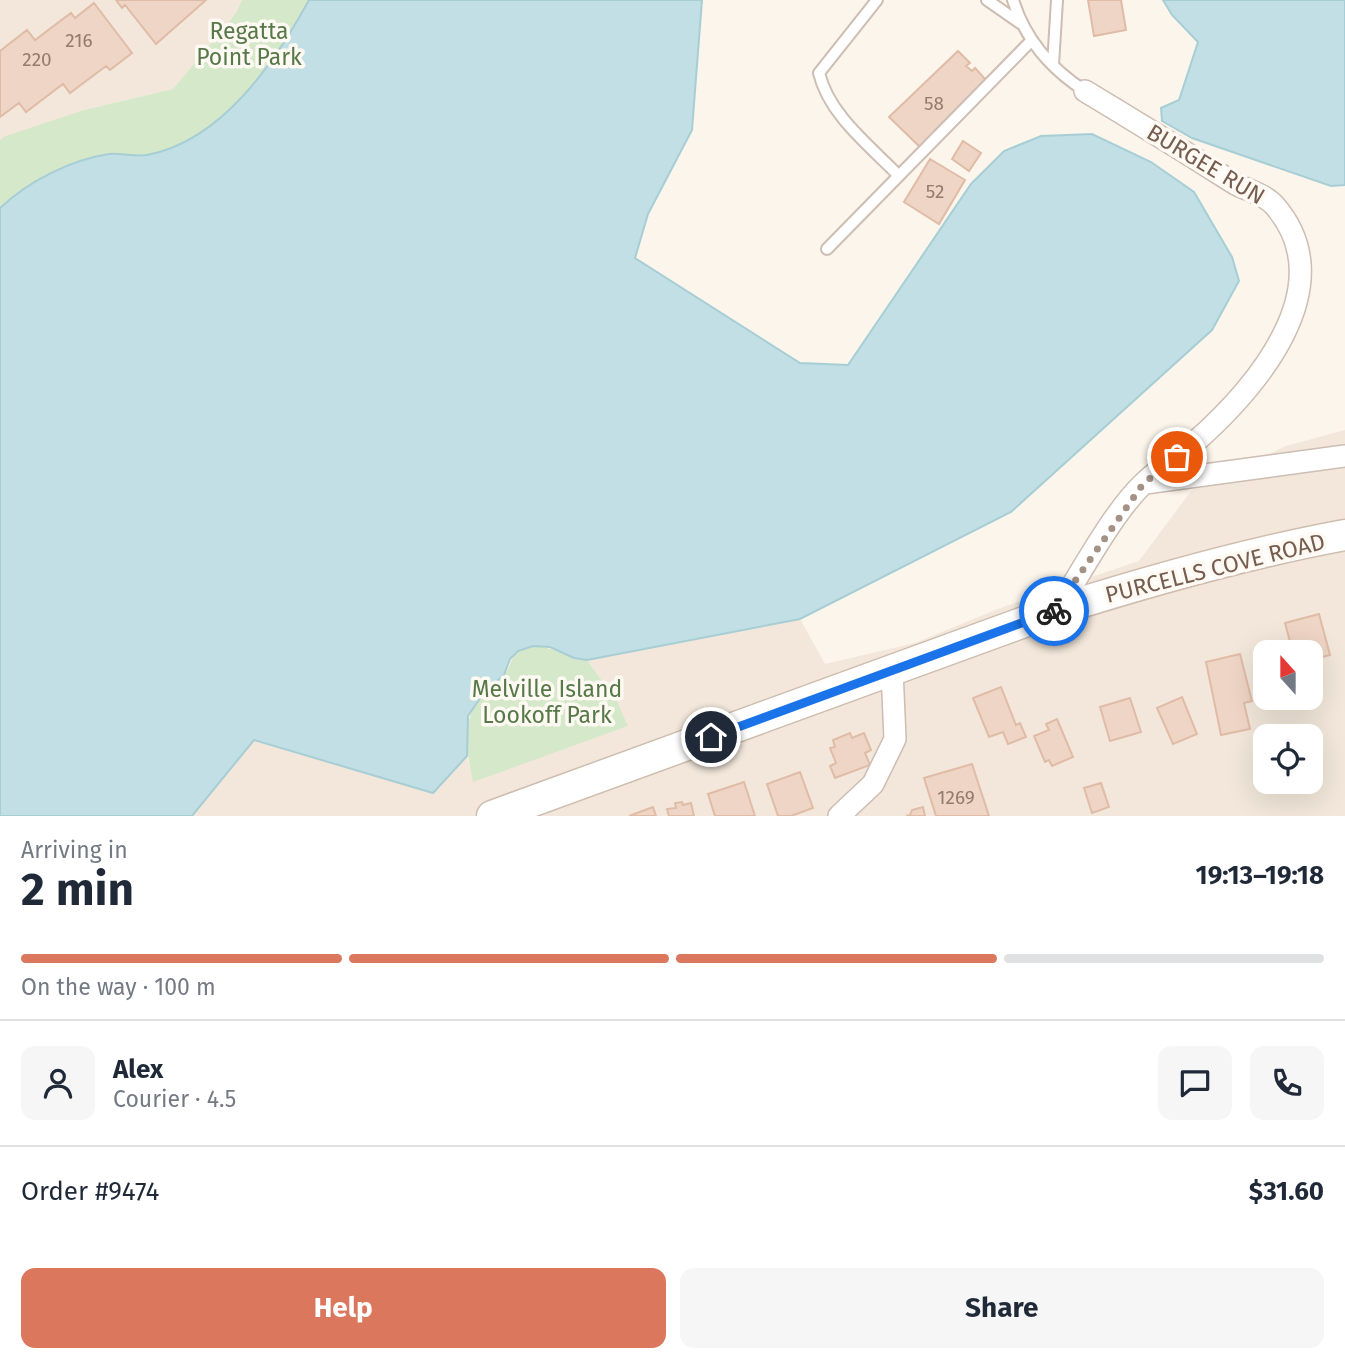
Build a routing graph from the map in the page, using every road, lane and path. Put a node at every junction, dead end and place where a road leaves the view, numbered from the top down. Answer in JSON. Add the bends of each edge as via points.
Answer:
{"nodes":[{"id":1,"x":877,"y":0,"type":"edge"},
{"id":2,"x":987,"y":0,"type":"edge"},
{"id":3,"x":1013,"y":0,"type":"edge"},
{"id":4,"x":1057,"y":0,"type":"edge"},
{"id":5,"x":1020,"y":23,"type":"junction"},
{"id":6,"x":1032,"y":40,"type":"junction"},
{"id":7,"x":1053,"y":65,"type":"junction"},
{"id":8,"x":1085,"y":91,"type":"joint"},
{"id":9,"x":899,"y":176,"type":"junction"},
{"id":10,"x":827,"y":249,"type":"dead end"},
{"id":11,"x":1345,"y":456,"type":"edge"},
{"id":12,"x":1143,"y":484,"type":"junction"},
{"id":13,"x":1345,"y":535,"type":"edge"},
{"id":14,"x":1057,"y":610,"type":"junction"},
{"id":15,"x":892,"y":670,"type":"junction"},
{"id":16,"x":492,"y":816,"type":"edge"},
{"id":17,"x":839,"y":816,"type":"edge"}],
"edges":[{"from":1,"to":9,"type":"lane","via":[[819,73],[833,107]]},
{"from":2,"to":5,"type":"lane"},
{"from":3,"to":5,"type":"lane","name":"BURGEE RUN"},
{"from":4,"to":7,"type":"lane"},
{"from":5,"to":6,"type":"lane","name":"BURGEE RUN"},
{"from":6,"to":7,"type":"lane","name":"BURGEE RUN"},
{"from":6,"to":9,"type":"lane"},
{"from":7,"to":8,"type":"lane","name":"BURGEE RUN"},
{"from":8,"to":12,"type":"street","name":"BURGEE RUN","via":[[1269,199],[1296,240],[1302,267],[1298,309],[1254,385]]},
{"from":9,"to":10,"type":"lane"},
{"from":11,"to":12,"type":"street"},
{"from":12,"to":14,"type":"street","name":"BURGEE RUN"},
{"from":13,"to":14,"type":"main road","name":"PURCELLS COVE ROAD","via":[[1256,553]]},
{"from":14,"to":15,"type":"main road","name":"PURCELLS COVE ROAD"},
{"from":15,"to":16,"type":"main road","name":"PURCELLS COVE ROAD"},
{"from":15,"to":17,"type":"street","via":[[895,739],[873,783]]}]}
